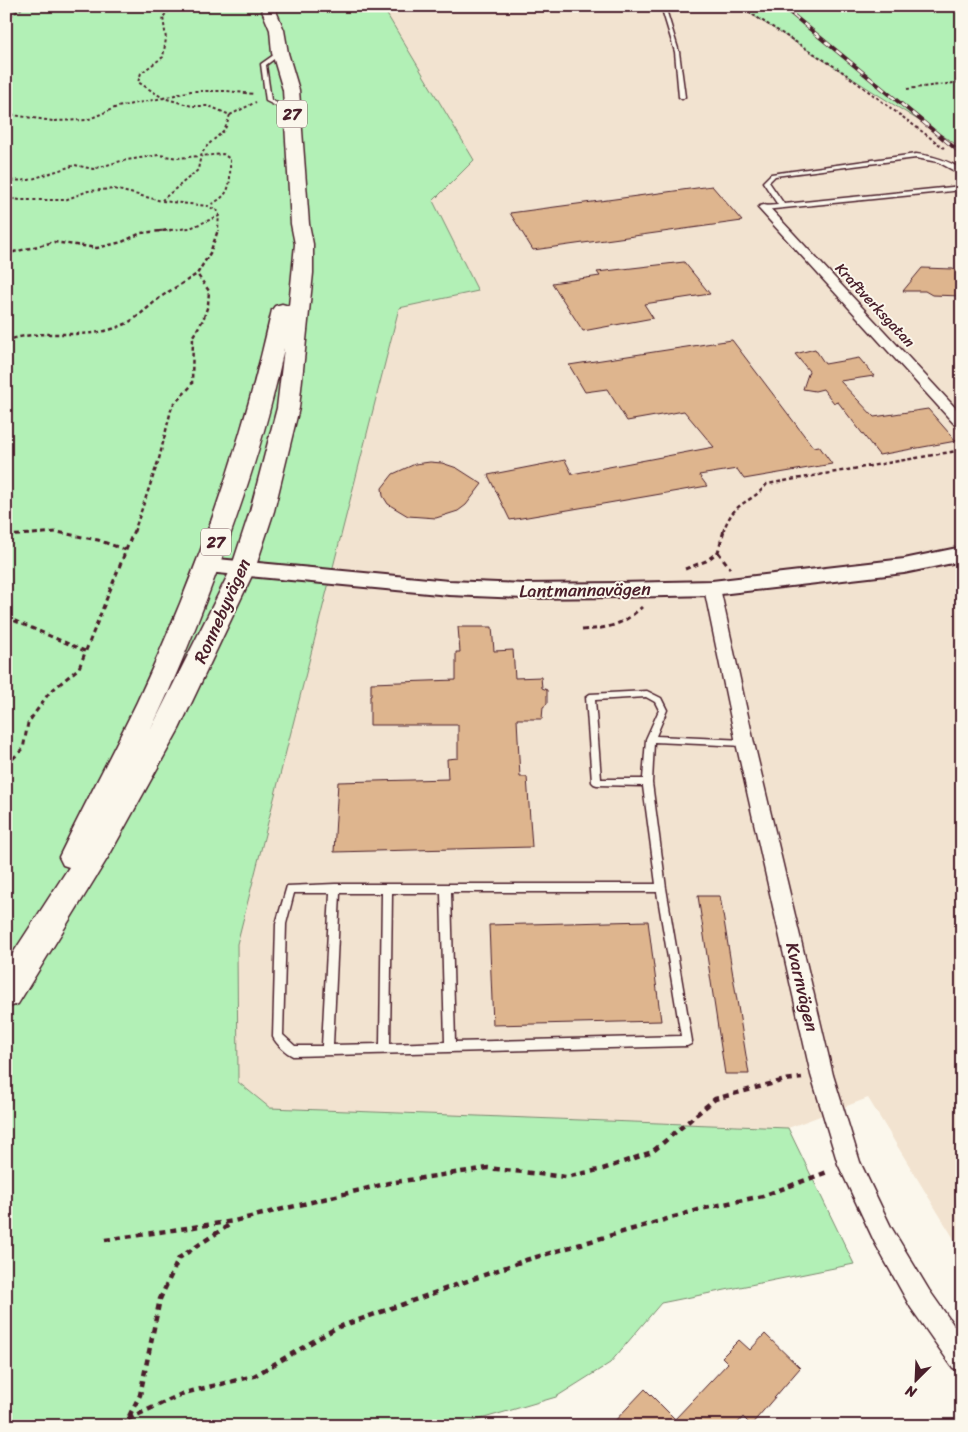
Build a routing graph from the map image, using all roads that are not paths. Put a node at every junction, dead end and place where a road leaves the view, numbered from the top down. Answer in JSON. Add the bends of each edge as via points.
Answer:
{"nodes":[{"id":1,"x":267,"y":6,"type":"edge"},
{"id":2,"x":663,"y":6,"type":"edge"},
{"id":3,"x":280,"y":53,"type":"junction"},
{"id":4,"x":682,"y":97,"type":"dead end"},
{"id":5,"x":292,"y":112,"type":"junction"},
{"id":6,"x":962,"y":174,"type":"edge"},
{"id":7,"x":962,"y":188,"type":"edge"},
{"id":8,"x":782,"y":206,"type":"junction"},
{"id":9,"x":764,"y":208,"type":"joint"},
{"id":10,"x":300,"y":224,"type":"junction"},
{"id":11,"x":962,"y":424,"type":"edge"},
{"id":12,"x":962,"y":554,"type":"edge"},
{"id":13,"x":207,"y":566,"type":"junction"},
{"id":14,"x":242,"y":569,"type":"junction"},
{"id":15,"x":712,"y":588,"type":"junction"},
{"id":16,"x":650,"y":739,"type":"junction"},
{"id":17,"x":745,"y":743,"type":"junction"},
{"id":18,"x":647,"y":782,"type":"junction"},
{"id":19,"x":335,"y":888,"type":"junction"},
{"id":20,"x":446,"y":888,"type":"junction"},
{"id":21,"x":661,"y":888,"type":"junction"},
{"id":22,"x":387,"y":889,"type":"junction"},
{"id":23,"x":26,"y":958,"type":"junction"},
{"id":24,"x":6,"y":994,"type":"edge"},
{"id":25,"x":450,"y":1047,"type":"junction"},
{"id":26,"x":384,"y":1049,"type":"junction"},
{"id":27,"x":327,"y":1051,"type":"junction"},
{"id":28,"x":962,"y":1359,"type":"edge"}],
"edges":[{"from":1,"to":3,"type":"main road","name":"Ronnebyvägen","number":"27","via":[[277,30]]},
{"from":2,"to":4,"type":"lane","via":[[677,52]]},
{"from":3,"to":5,"type":"main road","name":"Ronnebyvägen","number":"27"},
{"from":3,"to":5,"type":"lane","via":[[263,64],[269,101]]},
{"from":5,"to":10,"type":"main road","name":"Ronnebyvägen","number":"27"},
{"from":6,"to":8,"type":"lane","via":[[934,157],[916,156],[774,175],[766,182]]},
{"from":7,"to":8,"type":"lane"},
{"from":8,"to":9,"type":"lane"},
{"from":9,"to":11,"type":"street","name":"Kraftverksgatan"},
{"from":10,"to":13,"type":"main road","name":"Ronnebyvägen","number":"27","via":[[293,243],[274,356],[252,436]]},
{"from":10,"to":14,"type":"main road","name":"Ronnebyvägen","number":"27","via":[[304,244],[303,273],[288,408],[262,511]]},
{"from":12,"to":15,"type":"street","name":"Lantmannavägen","via":[[904,566]]},
{"from":13,"to":14,"type":"street","name":"Lantmannavägen"},
{"from":13,"to":23,"type":"main road","name":"Ronnebyvägen","number":"27","via":[[160,681]]},
{"from":14,"to":15,"type":"street","name":"Lantmannavägen","via":[[458,589]]},
{"from":14,"to":23,"type":"main road","name":"Ronnebyvägen","number":"27","via":[[197,666],[99,846]]},
{"from":15,"to":17,"type":"street","name":"Kvarnvägen"},
{"from":16,"to":17,"type":"lane"},
{"from":16,"to":18,"type":"lane"},
{"from":16,"to":18,"type":"lane","via":[[663,710],[658,700],[647,694],[590,696],[597,782]]},
{"from":17,"to":28,"type":"street","name":"Kvarnvägen","via":[[822,1075],[849,1164],[883,1235],[920,1299]]},
{"from":18,"to":21,"type":"lane"},
{"from":19,"to":22,"type":"lane"},
{"from":19,"to":27,"type":"lane"},
{"from":19,"to":27,"type":"lane","via":[[290,889],[282,924],[278,1037],[293,1052]]},
{"from":20,"to":21,"type":"lane"},
{"from":20,"to":22,"type":"lane"},
{"from":20,"to":25,"type":"lane"},
{"from":21,"to":25,"type":"lane","via":[[687,1041]]},
{"from":22,"to":26,"type":"lane"},
{"from":23,"to":24,"type":"main road","name":"Ronnebyvägen","number":"27"},
{"from":25,"to":26,"type":"lane"},
{"from":26,"to":27,"type":"lane"}]}
